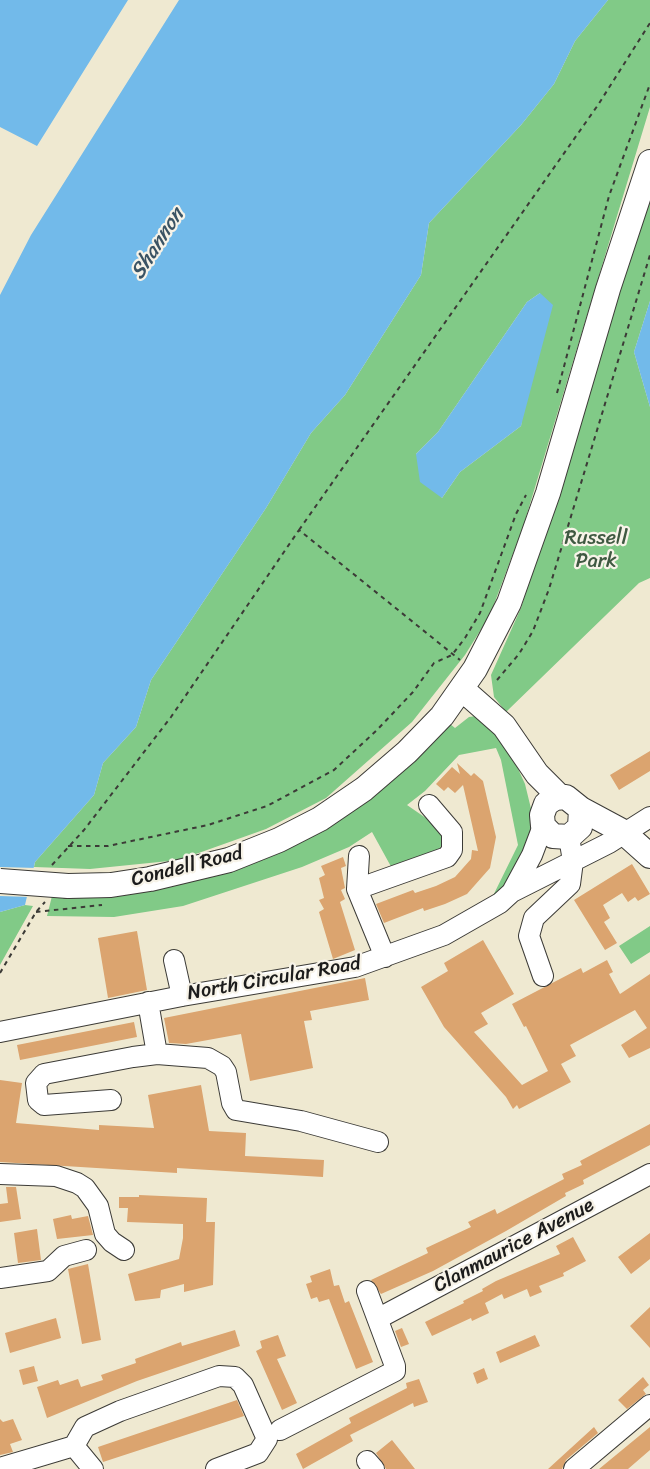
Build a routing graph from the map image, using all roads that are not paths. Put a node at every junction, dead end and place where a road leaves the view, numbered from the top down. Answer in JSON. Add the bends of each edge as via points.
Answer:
{"nodes":[{"id":1,"x":650,"y":162,"type":"edge"},
{"id":2,"x":462,"y":688,"type":"junction"},
{"id":3,"x":429,"y":805,"type":"dead end"},
{"id":4,"x":650,"y":817,"type":"edge"},
{"id":5,"x":562,"y":820,"type":"junction"},
{"id":6,"x":624,"y":832,"type":"junction"},
{"id":7,"x":359,"y":856,"type":"dead end"},
{"id":8,"x":650,"y":856,"type":"edge"},
{"id":9,"x":573,"y":861,"type":"junction"},
{"id":10,"x":0,"y":881,"type":"edge"},
{"id":11,"x":357,"y":889,"type":"junction"},
{"id":12,"x":512,"y":892,"type":"junction"},
{"id":13,"x":385,"y":957,"type":"junction"},
{"id":14,"x":174,"y":960,"type":"dead end"},
{"id":15,"x":543,"y":976,"type":"dead end"},
{"id":16,"x":182,"y":996,"type":"junction"},
{"id":17,"x":148,"y":1002,"type":"junction"},
{"id":18,"x":0,"y":1032,"type":"edge"},
{"id":19,"x":157,"y":1054,"type":"junction"},
{"id":20,"x":111,"y":1100,"type":"dead end"},
{"id":21,"x":378,"y":1142,"type":"dead end"},
{"id":22,"x":0,"y":1174,"type":"edge"},
{"id":23,"x":650,"y":1174,"type":"edge"},
{"id":24,"x":86,"y":1250,"type":"dead end"},
{"id":25,"x":124,"y":1250,"type":"dead end"},
{"id":26,"x":0,"y":1278,"type":"edge"},
{"id":27,"x":367,"y":1291,"type":"dead end"},
{"id":28,"x":379,"y":1318,"type":"junction"},
{"id":29,"x":650,"y":1405,"type":"edge"},
{"id":30,"x":280,"y":1430,"type":"dead end"},
{"id":31,"x":74,"y":1446,"type":"junction"},
{"id":32,"x":0,"y":1468,"type":"edge"},
{"id":33,"x":93,"y":1469,"type":"edge"},
{"id":34,"x":216,"y":1469,"type":"edge"},
{"id":35,"x":574,"y":1469,"type":"edge"}],
"edges":[{"from":1,"to":2,"type":"main road","name":"Condell Road","via":[[535,532],[509,603]]},
{"from":2,"to":5,"type":"main road","via":[[504,726]]},
{"from":2,"to":10,"type":"main road","name":"Condell Road","bridge":true,"via":[[442,716],[364,789],[320,819],[279,840],[229,860],[111,885]]},
{"from":3,"to":11,"type":"street","via":[[452,832],[452,850],[447,857]]},
{"from":4,"to":6,"type":"street"},
{"from":5,"to":6,"type":"main road"},
{"from":5,"to":9,"type":"street"},
{"from":5,"to":12,"type":"street","name":"North Circular Road"},
{"from":6,"to":8,"type":"main road"},
{"from":6,"to":9,"type":"street"},
{"from":7,"to":11,"type":"street"},
{"from":9,"to":12,"type":"street"},
{"from":9,"to":15,"type":"street","via":[[570,884],[534,918],[529,936]]},
{"from":11,"to":13,"type":"street"},
{"from":12,"to":13,"type":"street","name":"North Circular Road","via":[[444,935]]},
{"from":13,"to":16,"type":"street","name":"North Circular Road","via":[[355,967]]},
{"from":14,"to":16,"type":"street"},
{"from":16,"to":17,"type":"street","name":"North Circular Road"},
{"from":17,"to":18,"type":"street","name":"North Circular Road"},
{"from":17,"to":19,"type":"street"},
{"from":19,"to":20,"type":"street","via":[[44,1074],[37,1080],[38,1100],[44,1105]]},
{"from":19,"to":21,"type":"street","via":[[208,1058],[222,1066],[233,1107],[240,1112],[301,1121]]},
{"from":22,"to":25,"type":"street","via":[[56,1176],[85,1188],[98,1206],[105,1234]]},
{"from":23,"to":28,"type":"street","name":"Clanmaurice Avenue"},
{"from":24,"to":26,"type":"street","via":[[64,1256],[48,1271]]},
{"from":27,"to":28,"type":"street"},
{"from":28,"to":30,"type":"street","via":[[395,1371]]},
{"from":29,"to":35,"type":"street"},
{"from":31,"to":32,"type":"street"},
{"from":31,"to":33,"type":"street"},
{"from":31,"to":34,"type":"street","via":[[86,1427],[103,1419],[219,1376],[235,1377],[243,1384],[267,1439],[258,1453]]}]}
